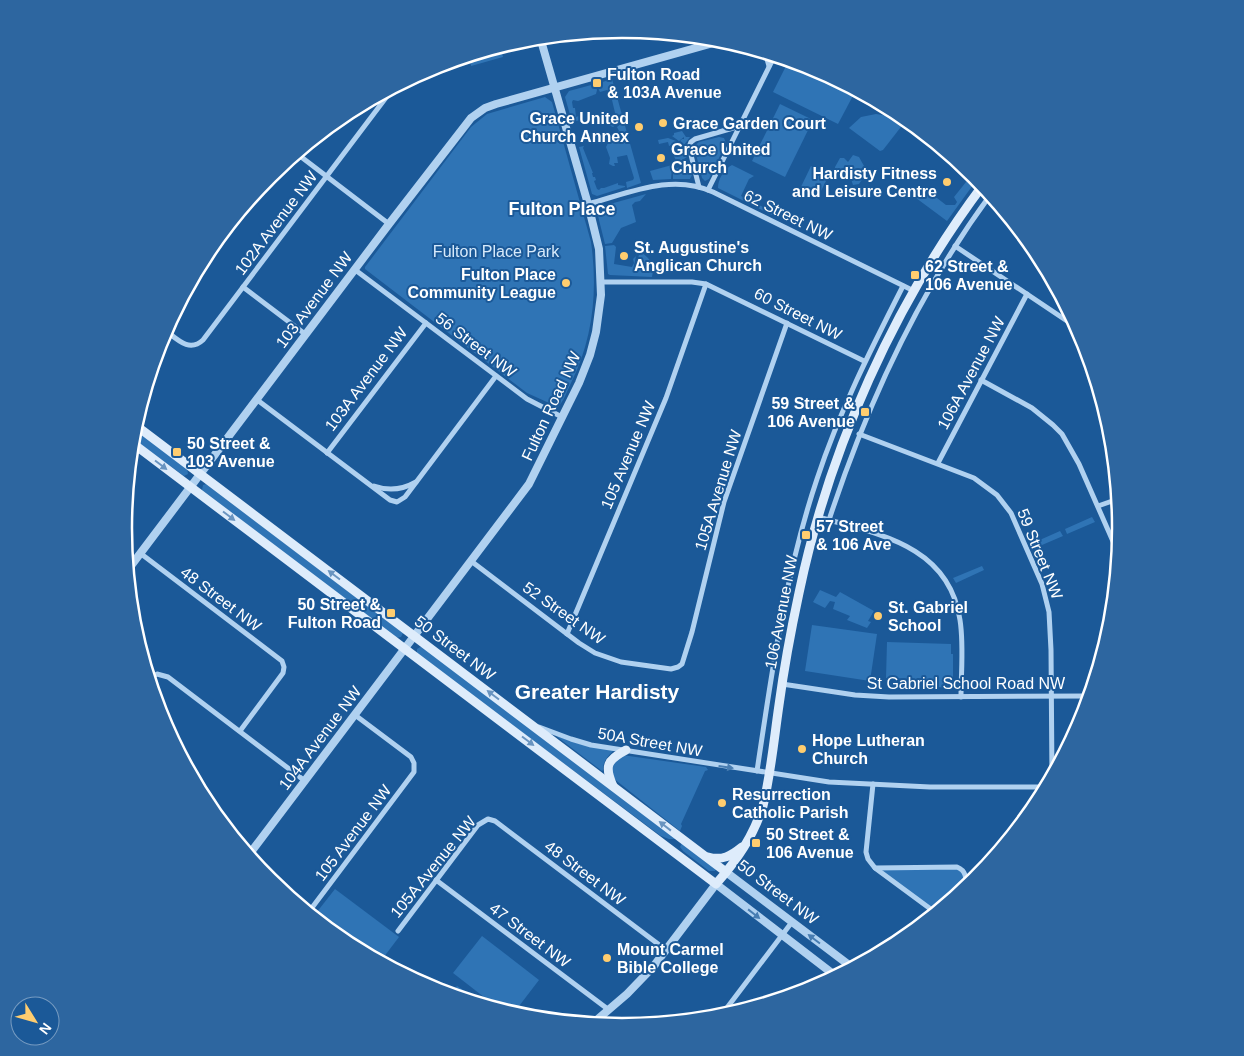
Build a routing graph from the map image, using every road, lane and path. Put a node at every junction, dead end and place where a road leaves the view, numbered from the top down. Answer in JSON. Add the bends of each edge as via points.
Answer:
{"nodes":[{"id":1,"x":542,"y":44,"type":"edge"},
{"id":2,"x":696,"y":44,"type":"edge"},
{"id":3,"x":705,"y":45,"type":"edge"},
{"id":4,"x":697,"y":47,"type":"junction"},
{"id":5,"x":767,"y":60,"type":"edge"},
{"id":6,"x":772,"y":61,"type":"edge"},
{"id":7,"x":769,"y":68,"type":"junction"},
{"id":8,"x":555,"y":88,"type":"junction"},
{"id":9,"x":384,"y":99,"type":"edge"},
{"id":10,"x":740,"y":126,"type":"junction"},
{"id":11,"x":301,"y":157,"type":"edge"},
{"id":12,"x":326,"y":176,"type":"junction"},
{"id":13,"x":699,"y":187,"type":"junction"},
{"id":14,"x":708,"y":190,"type":"junction"},
{"id":15,"x":979,"y":191,"type":"edge"},
{"id":16,"x":987,"y":200,"type":"edge"},
{"id":17,"x":588,"y":204,"type":"junction"},
{"id":18,"x":389,"y":224,"type":"junction"},
{"id":19,"x":955,"y":246,"type":"junction"},
{"id":20,"x":354,"y":269,"type":"junction"},
{"id":21,"x":601,"y":282,"type":"junction"},
{"id":22,"x":706,"y":284,"type":"junction"},
{"id":23,"x":903,"y":286,"type":"junction"},
{"id":24,"x":243,"y":287,"type":"junction"},
{"id":25,"x":914,"y":291,"type":"junction"},
{"id":26,"x":1026,"y":294,"type":"junction"},
{"id":27,"x":1066,"y":321,"type":"edge"},
{"id":28,"x":426,"y":323,"type":"junction"},
{"id":29,"x":787,"y":323,"type":"junction"},
{"id":30,"x":305,"y":334,"type":"junction"},
{"id":31,"x":171,"y":335,"type":"edge"},
{"id":32,"x":864,"y":361,"type":"junction"},
{"id":33,"x":496,"y":376,"type":"junction"},
{"id":34,"x":981,"y":380,"type":"junction"},
{"id":35,"x":256,"y":399,"type":"junction"},
{"id":36,"x":562,"y":417,"type":"junction"},
{"id":37,"x":142,"y":430,"type":"edge"},
{"id":38,"x":859,"y":434,"type":"junction"},
{"id":39,"x":139,"y":448,"type":"edge"},
{"id":40,"x":327,"y":453,"type":"junction"},
{"id":41,"x":938,"y":463,"type":"junction"},
{"id":42,"x":200,"y":474,"type":"junction"},
{"id":43,"x":418,"y":480,"type":"junction"},
{"id":44,"x":369,"y":484,"type":"junction"},
{"id":45,"x":190,"y":487,"type":"junction"},
{"id":46,"x":1111,"y":501,"type":"edge"},
{"id":47,"x":1098,"y":506,"type":"junction"},
{"id":48,"x":818,"y":517,"type":"junction"},
{"id":49,"x":829,"y":520,"type":"junction"},
{"id":50,"x":1112,"y":538,"type":"edge"},
{"id":51,"x":140,"y":553,"type":"junction"},
{"id":52,"x":471,"y":561,"type":"junction"},
{"id":53,"x":133,"y":562,"type":"edge"},
{"id":54,"x":567,"y":634,"type":"junction"},
{"id":55,"x":414,"y":636,"type":"junction"},
{"id":56,"x":405,"y":649,"type":"junction"},
{"id":57,"x":680,"y":666,"type":"joint"},
{"id":58,"x":155,"y":675,"type":"edge"},
{"id":59,"x":782,"y":684,"type":"junction"},
{"id":60,"x":1052,"y":696,"type":"junction"},
{"id":61,"x":1082,"y":696,"type":"edge"},
{"id":62,"x":962,"y":697,"type":"junction"},
{"id":63,"x":355,"y":715,"type":"junction"},
{"id":64,"x":529,"y":722,"type":"junction"},
{"id":65,"x":240,"y":731,"type":"junction"},
{"id":66,"x":626,"y":750,"type":"junction"},
{"id":67,"x":1052,"y":764,"type":"edge"},
{"id":68,"x":757,"y":771,"type":"junction"},
{"id":69,"x":770,"y":773,"type":"junction"},
{"id":70,"x":305,"y":781,"type":"junction"},
{"id":71,"x":873,"y":784,"type":"junction"},
{"id":72,"x":613,"y":786,"type":"junction"},
{"id":73,"x":1038,"y":787,"type":"edge"},
{"id":74,"x":488,"y":819,"type":"joint"},
{"id":75,"x":748,"y":843,"type":"junction"},
{"id":76,"x":252,"y":850,"type":"edge"},
{"id":77,"x":703,"y":855,"type":"junction"},
{"id":78,"x":875,"y":868,"type":"junction"},
{"id":79,"x":726,"y":872,"type":"junction"},
{"id":80,"x":965,"y":878,"type":"edge"},
{"id":81,"x":436,"y":880,"type":"junction"},
{"id":82,"x":716,"y":884,"type":"junction"},
{"id":83,"x":312,"y":908,"type":"edge"},
{"id":84,"x":931,"y":909,"type":"edge"},
{"id":85,"x":792,"y":922,"type":"junction"},
{"id":86,"x":398,"y":931,"type":"dead end"},
{"id":87,"x":782,"y":935,"type":"junction"},
{"id":88,"x":666,"y":950,"type":"junction"},
{"id":89,"x":847,"y":964,"type":"edge"},
{"id":90,"x":831,"y":972,"type":"edge"},
{"id":91,"x":728,"y":1007,"type":"edge"},
{"id":92,"x":609,"y":1010,"type":"junction"},
{"id":93,"x":600,"y":1017,"type":"edge"}],
"edges":[{"from":1,"to":8,"type":"street","name":"Fulton Road NW"},
{"from":2,"to":4,"type":"street"},
{"from":3,"to":4,"type":"street"},
{"from":4,"to":8,"type":"street"},
{"from":5,"to":7,"type":"street"},
{"from":6,"to":7,"type":"street"},
{"from":7,"to":10,"type":"street"},
{"from":8,"to":17,"type":"street","name":"Fulton Road NW"},
{"from":8,"to":18,"type":"street","name":"103 Avenue NW","via":[[496,104],[474,115]]},
{"from":9,"to":12,"type":"street","name":"102A Avenue NW"},
{"from":10,"to":13,"type":"street","via":[[691,142]]},
{"from":10,"to":14,"type":"street"},
{"from":11,"to":12,"type":"street"},
{"from":12,"to":18,"type":"street"},
{"from":12,"to":24,"type":"street","name":"102A Avenue NW"},
{"from":13,"to":14,"type":"street","name":"62 Street NW"},
{"from":13,"to":17,"type":"street","name":"62 Street NW","via":[[661,184]]},
{"from":14,"to":23,"type":"street","name":"62 Street NW"},
{"from":15,"to":25,"type":"main road","name":"106 Avenue NW"},
{"from":16,"to":19,"type":"street"},
{"from":17,"to":21,"type":"street","name":"Fulton Road NW","via":[[599,249]]},
{"from":18,"to":20,"type":"street","name":"103 Avenue NW"},
{"from":19,"to":26,"type":"street"},
{"from":19,"to":38,"type":"street","via":[[886,369]]},
{"from":20,"to":28,"type":"street","name":"56 Street NW"},
{"from":20,"to":30,"type":"street","name":"103 Avenue NW"},
{"from":21,"to":22,"type":"street","name":"60 Street NW"},
{"from":21,"to":36,"type":"street","name":"Fulton Road NW","via":[[593,344]]},
{"from":22,"to":29,"type":"street","name":"60 Street NW"},
{"from":22,"to":54,"type":"street","name":"105 Avenue NW","via":[[666,398]]},
{"from":23,"to":25,"type":"street","name":"62 Street NW"},
{"from":23,"to":32,"type":"street","name":"106 Avenue NW"},
{"from":24,"to":30,"type":"street"},
{"from":24,"to":31,"type":"street","name":"102A Avenue NW","via":[[203,340],[193,346]]},
{"from":25,"to":48,"type":"main road","name":"106 Avenue NW","via":[[861,399]]},
{"from":26,"to":27,"type":"street"},
{"from":26,"to":34,"type":"street","name":"106A Avenue NW"},
{"from":28,"to":33,"type":"street","name":"56 Street NW"},
{"from":28,"to":40,"type":"street","name":"103A Avenue NW"},
{"from":29,"to":32,"type":"street","name":"60 Street NW"},
{"from":29,"to":57,"type":"street","name":"105A Avenue NW","via":[[724,502],[685,660]]},
{"from":30,"to":35,"type":"street","name":"103 Avenue NW"},
{"from":32,"to":68,"type":"street","name":"106 Avenue NW","via":[[817,479],[797,545],[777,640]]},
{"from":33,"to":36,"type":"street","name":"56 Street NW","via":[[532,402]]},
{"from":33,"to":43,"type":"street"},
{"from":34,"to":41,"type":"street","name":"106A Avenue NW"},
{"from":34,"to":47,"type":"street","via":[[1032,408],[1053,425],[1074,453]]},
{"from":35,"to":40,"type":"street"},
{"from":35,"to":42,"type":"street","name":"103 Avenue NW"},
{"from":36,"to":52,"type":"street","name":"Fulton Road NW","via":[[529,484]]},
{"from":37,"to":42,"type":"main road","name":"50 Street NW"},
{"from":38,"to":41,"type":"street","name":"59 Street NW"},
{"from":38,"to":49,"type":"street"},
{"from":39,"to":45,"type":"main road","name":"50 Street NW","one_way":true},
{"from":40,"to":44,"type":"street"},
{"from":41,"to":60,"type":"street","name":"59 Street NW","via":[[987,486],[1003,500],[1015,521],[1046,596],[1051,626]]},
{"from":42,"to":45,"type":"street","name":"103 Avenue NW"},
{"from":55,"to":42,"type":"main road","name":"50 Street NW","one_way":true},
{"from":43,"to":44,"type":"street","via":[[395,489]]},
{"from":43,"to":44,"type":"street","via":[[397,502]]},
{"from":45,"to":51,"type":"street","name":"103 Avenue NW"},
{"from":45,"to":56,"type":"main road","name":"50 Street NW","one_way":true},
{"from":46,"to":47,"type":"street"},
{"from":47,"to":50,"type":"street"},
{"from":48,"to":49,"type":"street"},
{"from":48,"to":59,"type":"main road","name":"106 Avenue NW","via":[[799,591]]},
{"from":49,"to":62,"type":"street","via":[[904,544],[919,552],[937,569],[952,592],[960,618]]},
{"from":51,"to":53,"type":"street","name":"103 Avenue NW"},
{"from":51,"to":65,"type":"street","name":"48 Street NW","via":[[278,657],[284,667],[281,676]]},
{"from":52,"to":54,"type":"street","name":"52 Street NW"},
{"from":52,"to":55,"type":"street","name":"Fulton Road NW"},
{"from":54,"to":57,"type":"street","name":"52 Street NW","via":[[590,650],[615,660],[671,669]]},
{"from":55,"to":56,"type":"street","name":"104A Avenue NW"},
{"from":64,"to":55,"type":"main road","name":"50 Street NW","one_way":true},
{"from":56,"to":63,"type":"street","name":"104A Avenue NW"},
{"from":56,"to":82,"type":"main road","name":"50 Street NW","one_way":true},
{"from":58,"to":65,"type":"street","via":[[168,677]]},
{"from":59,"to":62,"type":"street","name":"St Gabriel School Road NW","via":[[875,697]]},
{"from":59,"to":69,"type":"main road","name":"106 Avenue NW"},
{"from":60,"to":61,"type":"street","name":"St Gabriel School Road NW"},
{"from":60,"to":62,"type":"street","name":"St Gabriel School Road NW"},
{"from":60,"to":67,"type":"street","name":"59 Street NW"},
{"from":63,"to":70,"type":"street","name":"104A Avenue NW"},
{"from":63,"to":83,"type":"street","name":"105 Avenue NW","via":[[411,757],[415,766],[412,775]]},
{"from":64,"to":66,"type":"street","name":"50A Street NW","via":[[591,745]]},
{"from":64,"to":72,"type":"main road","name":"50 Street NW"},
{"from":65,"to":70,"type":"street"},
{"from":66,"to":68,"type":"street","name":"50A Street NW","one_way":true},
{"from":66,"to":72,"type":"main road","via":[[614,757],[607,769]]},
{"from":68,"to":69,"type":"street","name":"50A Street NW"},
{"from":69,"to":71,"type":"street","name":"50A Street NW","via":[[829,782]]},
{"from":69,"to":75,"type":"main road","name":"106 Avenue NW","via":[[763,806]]},
{"from":70,"to":76,"type":"street","name":"104A Avenue NW"},
{"from":71,"to":73,"type":"street","name":"50A Street NW","via":[[938,788]]},
{"from":71,"to":78,"type":"street","via":[[866,852]]},
{"from":77,"to":72,"type":"main road","name":"50 Street NW","one_way":true},
{"from":74,"to":81,"type":"street","name":"105A Avenue NW","via":[[478,825]]},
{"from":74,"to":88,"type":"street","name":"48 Street NW","via":[[495,821]]},
{"from":75,"to":77,"type":"main road","via":[[725,858]]},
{"from":75,"to":79,"type":"main road","name":"106 Avenue NW"},
{"from":77,"to":79,"type":"main road","name":"50 Street NW"},
{"from":78,"to":80,"type":"street","via":[[957,867]]},
{"from":78,"to":84,"type":"street"},
{"from":79,"to":82,"type":"main road","name":"106 Avenue NW"},
{"from":79,"to":85,"type":"street","name":"50 Street NW"},
{"from":81,"to":86,"type":"street","name":"105A Avenue NW"},
{"from":81,"to":92,"type":"street","name":"47 Street NW"},
{"from":82,"to":87,"type":"street","name":"50 Street NW","one_way":true},
{"from":82,"to":88,"type":"street","name":"106 Avenue NW"},
{"from":85,"to":87,"type":"street"},
{"from":89,"to":85,"type":"street","name":"50 Street NW","one_way":true},
{"from":87,"to":90,"type":"street","name":"50 Street NW"},
{"from":87,"to":91,"type":"street"},
{"from":88,"to":92,"type":"street","name":"106 Avenue NW","via":[[640,982]]},
{"from":92,"to":93,"type":"street","name":"106 Avenue NW"}]}
